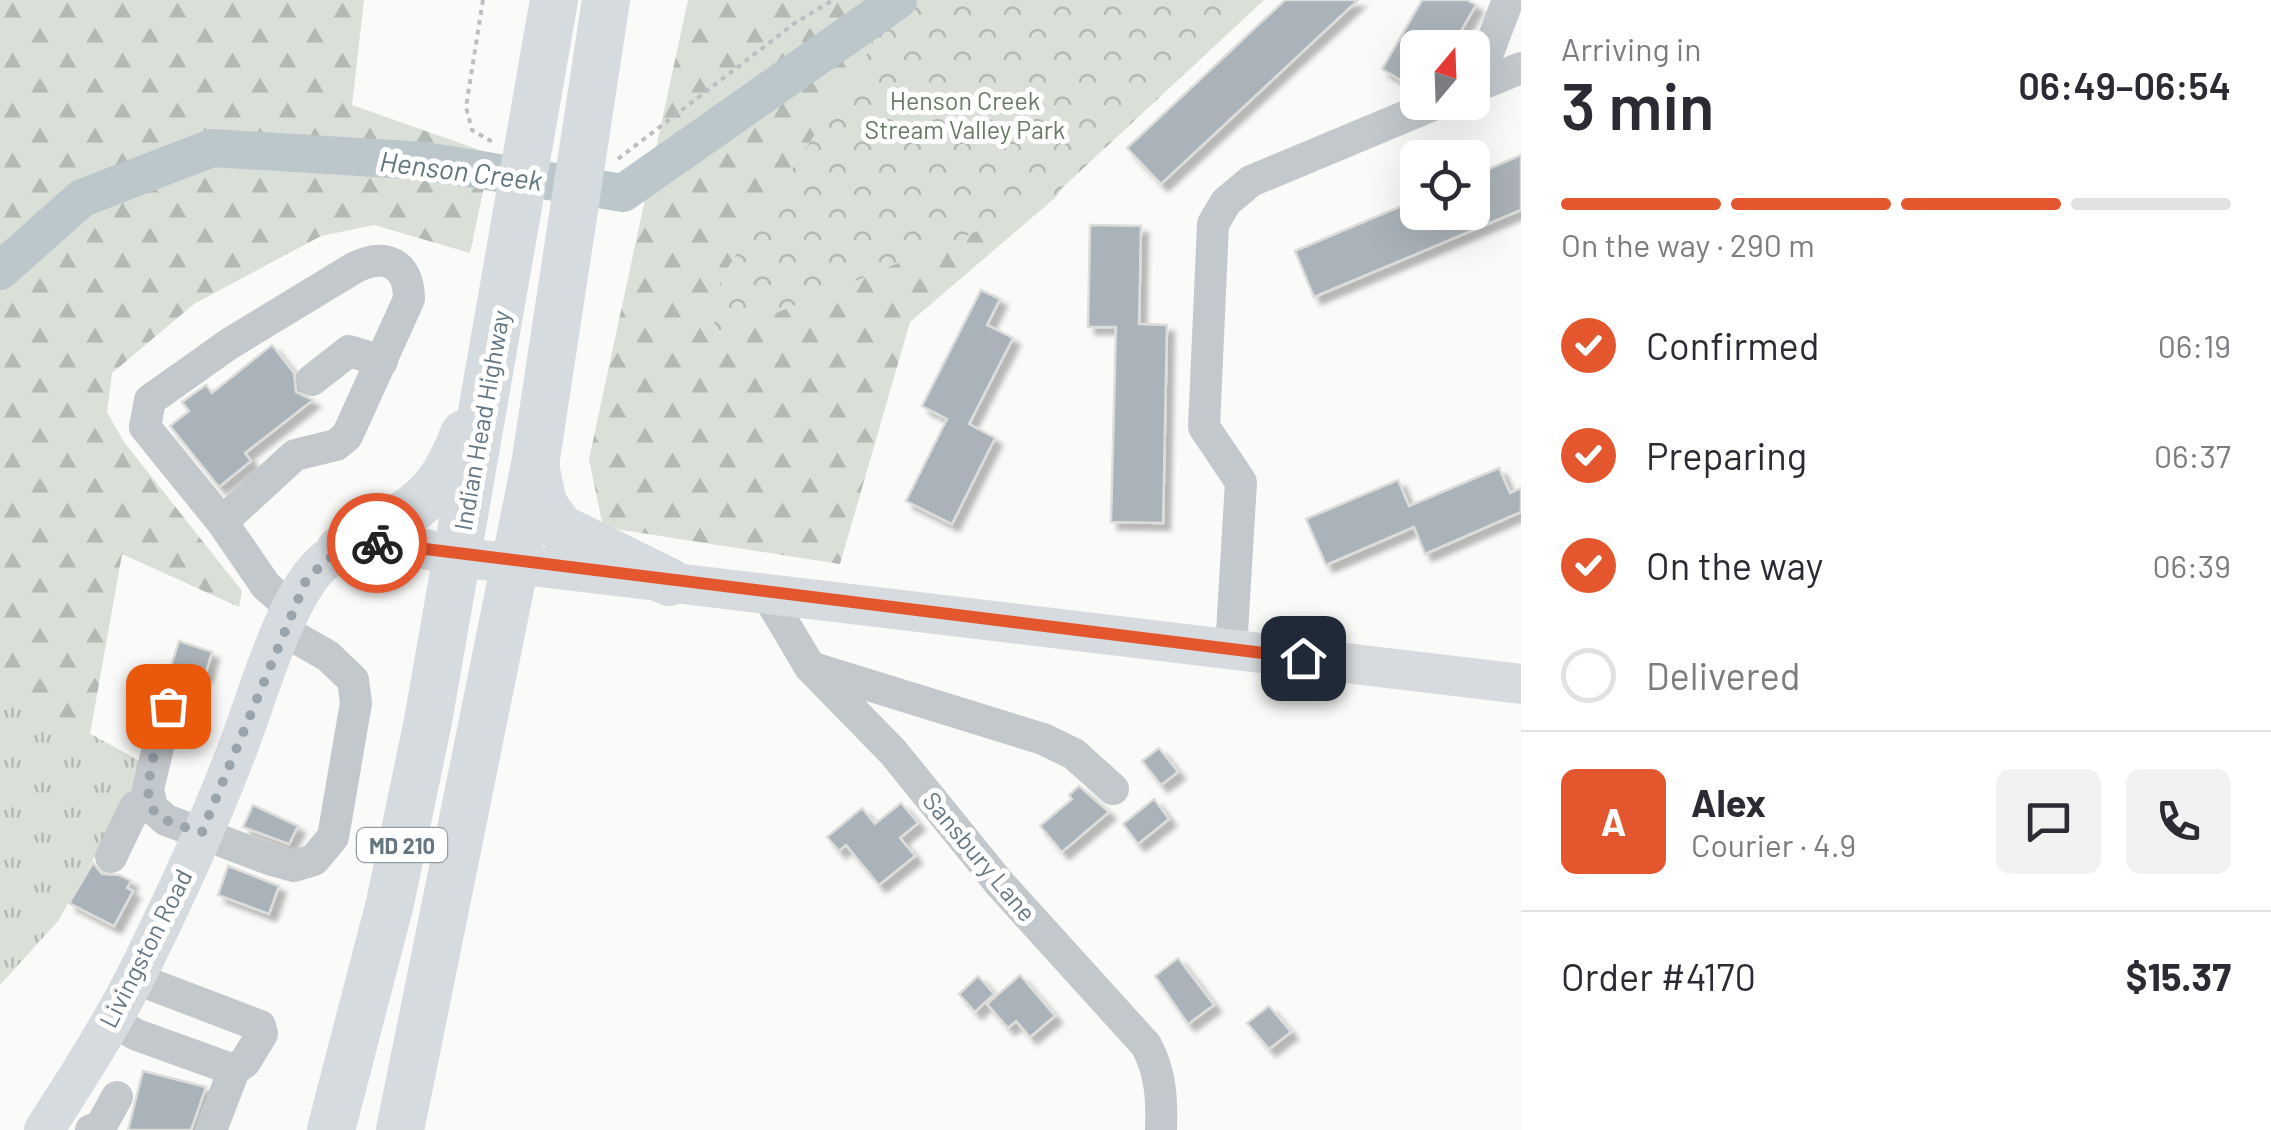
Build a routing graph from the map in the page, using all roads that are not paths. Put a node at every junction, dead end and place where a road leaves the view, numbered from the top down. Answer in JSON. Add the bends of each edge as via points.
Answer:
{"nodes":[{"id":1,"x":554,"y":0,"type":"edge"},
{"id":2,"x":606,"y":0,"type":"edge"},
{"id":3,"x":1508,"y":0,"type":"edge"},
{"id":4,"x":1490,"y":47,"type":"edge"},
{"id":5,"x":1521,"y":68,"type":"edge"},
{"id":6,"x":1490,"y":81,"type":"edge"},
{"id":7,"x":1400,"y":119,"type":"edge"},
{"id":8,"x":494,"y":351,"type":"junction"},
{"id":9,"x":382,"y":362,"type":"junction"},
{"id":10,"x":312,"y":380,"type":"dead end"},
{"id":11,"x":534,"y":465,"type":"junction"},
{"id":12,"x":222,"y":522,"type":"junction"},
{"id":13,"x":340,"y":550,"type":"junction"},
{"id":14,"x":457,"y":557,"type":"junction"},
{"id":15,"x":514,"y":564,"type":"junction"},
{"id":16,"x":669,"y":582,"type":"junction"},
{"id":17,"x":766,"y":594,"type":"junction"},
{"id":18,"x":287,"y":620,"type":"junction"},
{"id":19,"x":1231,"y":649,"type":"junction"},
{"id":20,"x":810,"y":667,"type":"junction"},
{"id":21,"x":1521,"y":684,"type":"edge"},
{"id":22,"x":168,"y":706,"type":"dead end"},
{"id":23,"x":1113,"y":789,"type":"dead end"},
{"id":24,"x":150,"y":798,"type":"junction"},
{"id":25,"x":202,"y":832,"type":"junction"},
{"id":26,"x":111,"y":857,"type":"dead end"},
{"id":27,"x":134,"y":978,"type":"junction"},
{"id":28,"x":110,"y":1020,"type":"junction"},
{"id":29,"x":234,"y":1070,"type":"junction"},
{"id":30,"x":116,"y":1097,"type":"dead end"},
{"id":31,"x":71,"y":1124,"type":"edge"},
{"id":32,"x":211,"y":1130,"type":"edge"},
{"id":33,"x":331,"y":1130,"type":"edge"},
{"id":34,"x":400,"y":1130,"type":"edge"},
{"id":35,"x":1161,"y":1130,"type":"edge"}],
"edges":[{"from":1,"to":8,"type":"highway","name":"Indian Head Highway","number":"MD 210"},
{"from":2,"to":11,"type":"highway","number":"MD 210"},
{"from":3,"to":4,"type":"street"},
{"from":5,"to":6,"type":"street"},
{"from":7,"to":19,"type":"street","via":[[1251,181],[1213,224],[1204,427],[1241,482]]},
{"from":8,"to":13,"type":"highway","via":[[441,486]]},
{"from":8,"to":14,"type":"highway","name":"Indian Head Highway","number":"MD 210"},
{"from":9,"to":10,"type":"street","via":[[349,351]]},
{"from":9,"to":12,"type":"street","via":[[347,436],[295,456]]},
{"from":9,"to":12,"type":"street","via":[[409,299],[402,268],[386,259],[370,260],[150,400],[145,427]]},
{"from":11,"to":15,"type":"highway","number":"MD 210"},
{"from":11,"to":16,"type":"highway","via":[[543,504],[560,528]]},
{"from":12,"to":18,"type":"street"},
{"from":13,"to":14,"type":"main road","via":[[413,544]]},
{"from":13,"to":18,"type":"main road","name":"Livingston Road","via":[[307,578]]},
{"from":14,"to":15,"type":"main road"},
{"from":14,"to":33,"type":"highway","name":"Indian Head Highway","number":"MD 210","via":[[390,903]]},
{"from":15,"to":16,"type":"main road"},
{"from":15,"to":34,"type":"highway","number":"MD 210"},
{"from":16,"to":17,"type":"main road"},
{"from":17,"to":19,"type":"main road"},
{"from":17,"to":20,"type":"street","name":"Sansbury Lane"},
{"from":18,"to":25,"type":"main road","name":"Livingston Road"},
{"from":18,"to":25,"type":"street","via":[[352,680],[356,702],[334,836],[314,860],[294,866]]},
{"from":19,"to":21,"type":"main road"},
{"from":20,"to":23,"type":"street","via":[[1043,739],[1074,754]]},
{"from":20,"to":35,"type":"street","name":"Sansbury Lane","via":[[893,752],[1000,884],[1146,1045],[1157,1065]]},
{"from":22,"to":24,"type":"street"},
{"from":24,"to":25,"type":"street","via":[[166,820]]},
{"from":24,"to":26,"type":"street","via":[[135,807]]},
{"from":25,"to":27,"type":"main road","name":"Livingston Road"},
{"from":27,"to":28,"type":"main road","name":"Livingston Road"},
{"from":27,"to":29,"type":"street","via":[[260,1026],[246,1062]]},
{"from":28,"to":29,"type":"street"},
{"from":28,"to":31,"type":"main road","name":"Livingston Road"},
{"from":29,"to":32,"type":"street"},
{"from":30,"to":31,"type":"street","via":[[101,1126]]}]}
